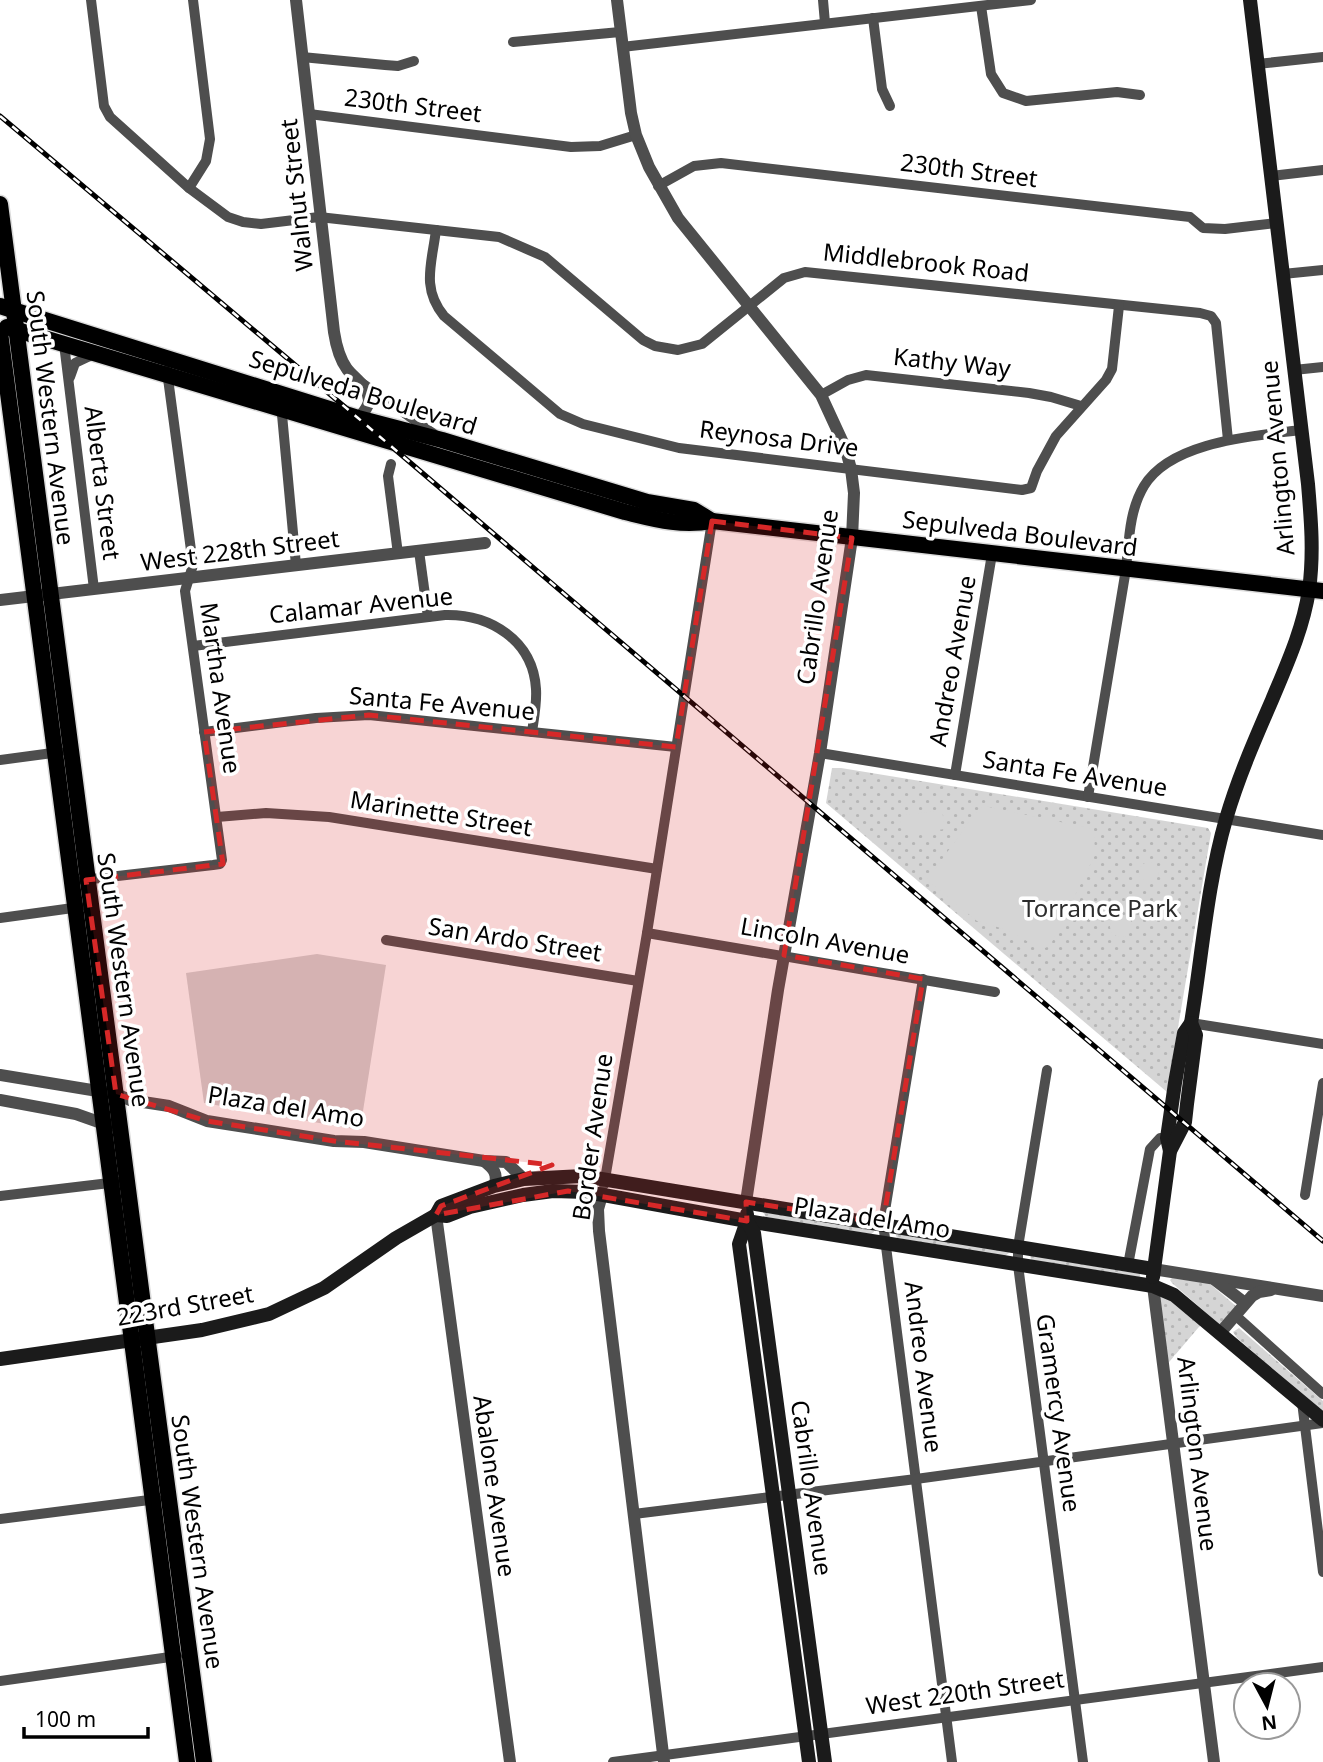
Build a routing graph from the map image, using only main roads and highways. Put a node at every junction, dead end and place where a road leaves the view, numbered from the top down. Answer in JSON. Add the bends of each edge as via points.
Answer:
{"nodes":[{"id":1,"x":1250,"y":0,"type":"edge"},
{"id":2,"x":0,"y":204,"type":"edge"},
{"id":3,"x":6,"y":308,"type":"edge"},
{"id":4,"x":5,"y":329,"type":"edge"},
{"id":5,"x":281,"y":402,"type":"junction"},
{"id":6,"x":357,"y":425,"type":"junction"},
{"id":7,"x":568,"y":487,"type":"junction"},
{"id":8,"x":21,"y":500,"type":"junction"},
{"id":9,"x":43,"y":544,"type":"junction"},
{"id":10,"x":1316,"y":591,"type":"edge"},
{"id":11,"x":42,"y":595,"type":"junction"},
{"id":12,"x":82,"y":907,"type":"junction"},
{"id":13,"x":119,"y":1182,"type":"junction"},
{"id":14,"x":746,"y":1202,"type":"junction"},
{"id":15,"x":436,"y":1215,"type":"junction"},
{"id":16,"x":747,"y":1221,"type":"junction"},
{"id":17,"x":1153,"y":1269,"type":"junction"},
{"id":18,"x":1153,"y":1286,"type":"junction"},
{"id":19,"x":140,"y":1338,"type":"junction"},
{"id":20,"x":0,"y":1359,"type":"edge"},
{"id":21,"x":1323,"y":1421,"type":"edge"},
{"id":22,"x":161,"y":1498,"type":"junction"},
{"id":23,"x":187,"y":1762,"type":"edge"},
{"id":24,"x":204,"y":1762,"type":"edge"},
{"id":25,"x":809,"y":1762,"type":"edge"},
{"id":26,"x":825,"y":1762,"type":"edge"}],
"edges":[{"from":1,"to":10,"type":"main road","name":"Arlington Avenue"},
{"from":2,"to":3,"type":"main road","name":"South Western Avenue"},
{"from":3,"to":4,"type":"main road","name":"South Western Avenue"},
{"from":3,"to":5,"type":"main road","name":"Sepulveda Boulevard","via":[[165,357]]},
{"from":4,"to":5,"type":"main road","name":"Sepulveda Boulevard","via":[[167,377]]},
{"from":4,"to":8,"type":"main road","name":"South Western Avenue"},
{"from":4,"to":9,"type":"main road","name":"South Western Avenue"},
{"from":5,"to":6,"type":"main road","name":"Sepulveda Boulevard"},
{"from":6,"to":7,"type":"main road","name":"Sepulveda Boulevard"},
{"from":6,"to":7,"type":"main road","name":"Sepulveda Boulevard","via":[[442,440]]},
{"from":7,"to":10,"type":"main road","name":"Sepulveda Boulevard","via":[[662,521],[712,522]]},
{"from":8,"to":9,"type":"main road","via":[[30,504],[33,530]]},
{"from":8,"to":11,"type":"main road","name":"South Western Avenue"},
{"from":9,"to":11,"type":"main road","name":"South Western Avenue"},
{"from":10,"to":17,"type":"main road","name":"Arlington Avenue","via":[[1226,820],[1191,1023],[1196,1035],[1185,1122],[1169,1145]]},
{"from":11,"to":12,"type":"main road","name":"South Western Avenue"},
{"from":12,"to":13,"type":"main road","name":"South Western Avenue","via":[[98,1092]]},
{"from":12,"to":13,"type":"main road","name":"South Western Avenue","via":[[121,1129]]},
{"from":13,"to":19,"type":"main road","name":"South Western Avenue"},
{"from":14,"to":15,"type":"main road","name":"Plaza del Amo","via":[[583,1176],[524,1179],[494,1186],[441,1206]]},
{"from":14,"to":16,"type":"main road","name":"Cabrillo Avenue"},
{"from":14,"to":17,"type":"main road","name":"Plaza del Amo"},
{"from":15,"to":16,"type":"main road","name":"Plaza del Amo","via":[[523,1195],[568,1191]]},
{"from":15,"to":19,"type":"main road","name":"223rd Street","via":[[324,1288],[273,1312],[224,1326]]},
{"from":16,"to":18,"type":"main road","name":"Plaza del Amo"},
{"from":16,"to":25,"type":"main road","name":"Cabrillo Avenue","via":[[739,1244]]},
{"from":16,"to":26,"type":"main road","name":"Cabrillo Avenue","via":[[754,1233]]},
{"from":17,"to":18,"type":"main road","name":"Arlington Avenue"},
{"from":18,"to":21,"type":"main road","name":"Plaza del Amo","via":[[1174,1295]]},
{"from":19,"to":20,"type":"main road","name":"223rd Street"},
{"from":19,"to":22,"type":"main road","name":"South Western Avenue"},
{"from":22,"to":23,"type":"main road","name":"South Western Avenue"},
{"from":22,"to":24,"type":"main road","name":"South Western Avenue","via":[[189,1648]]}]}
